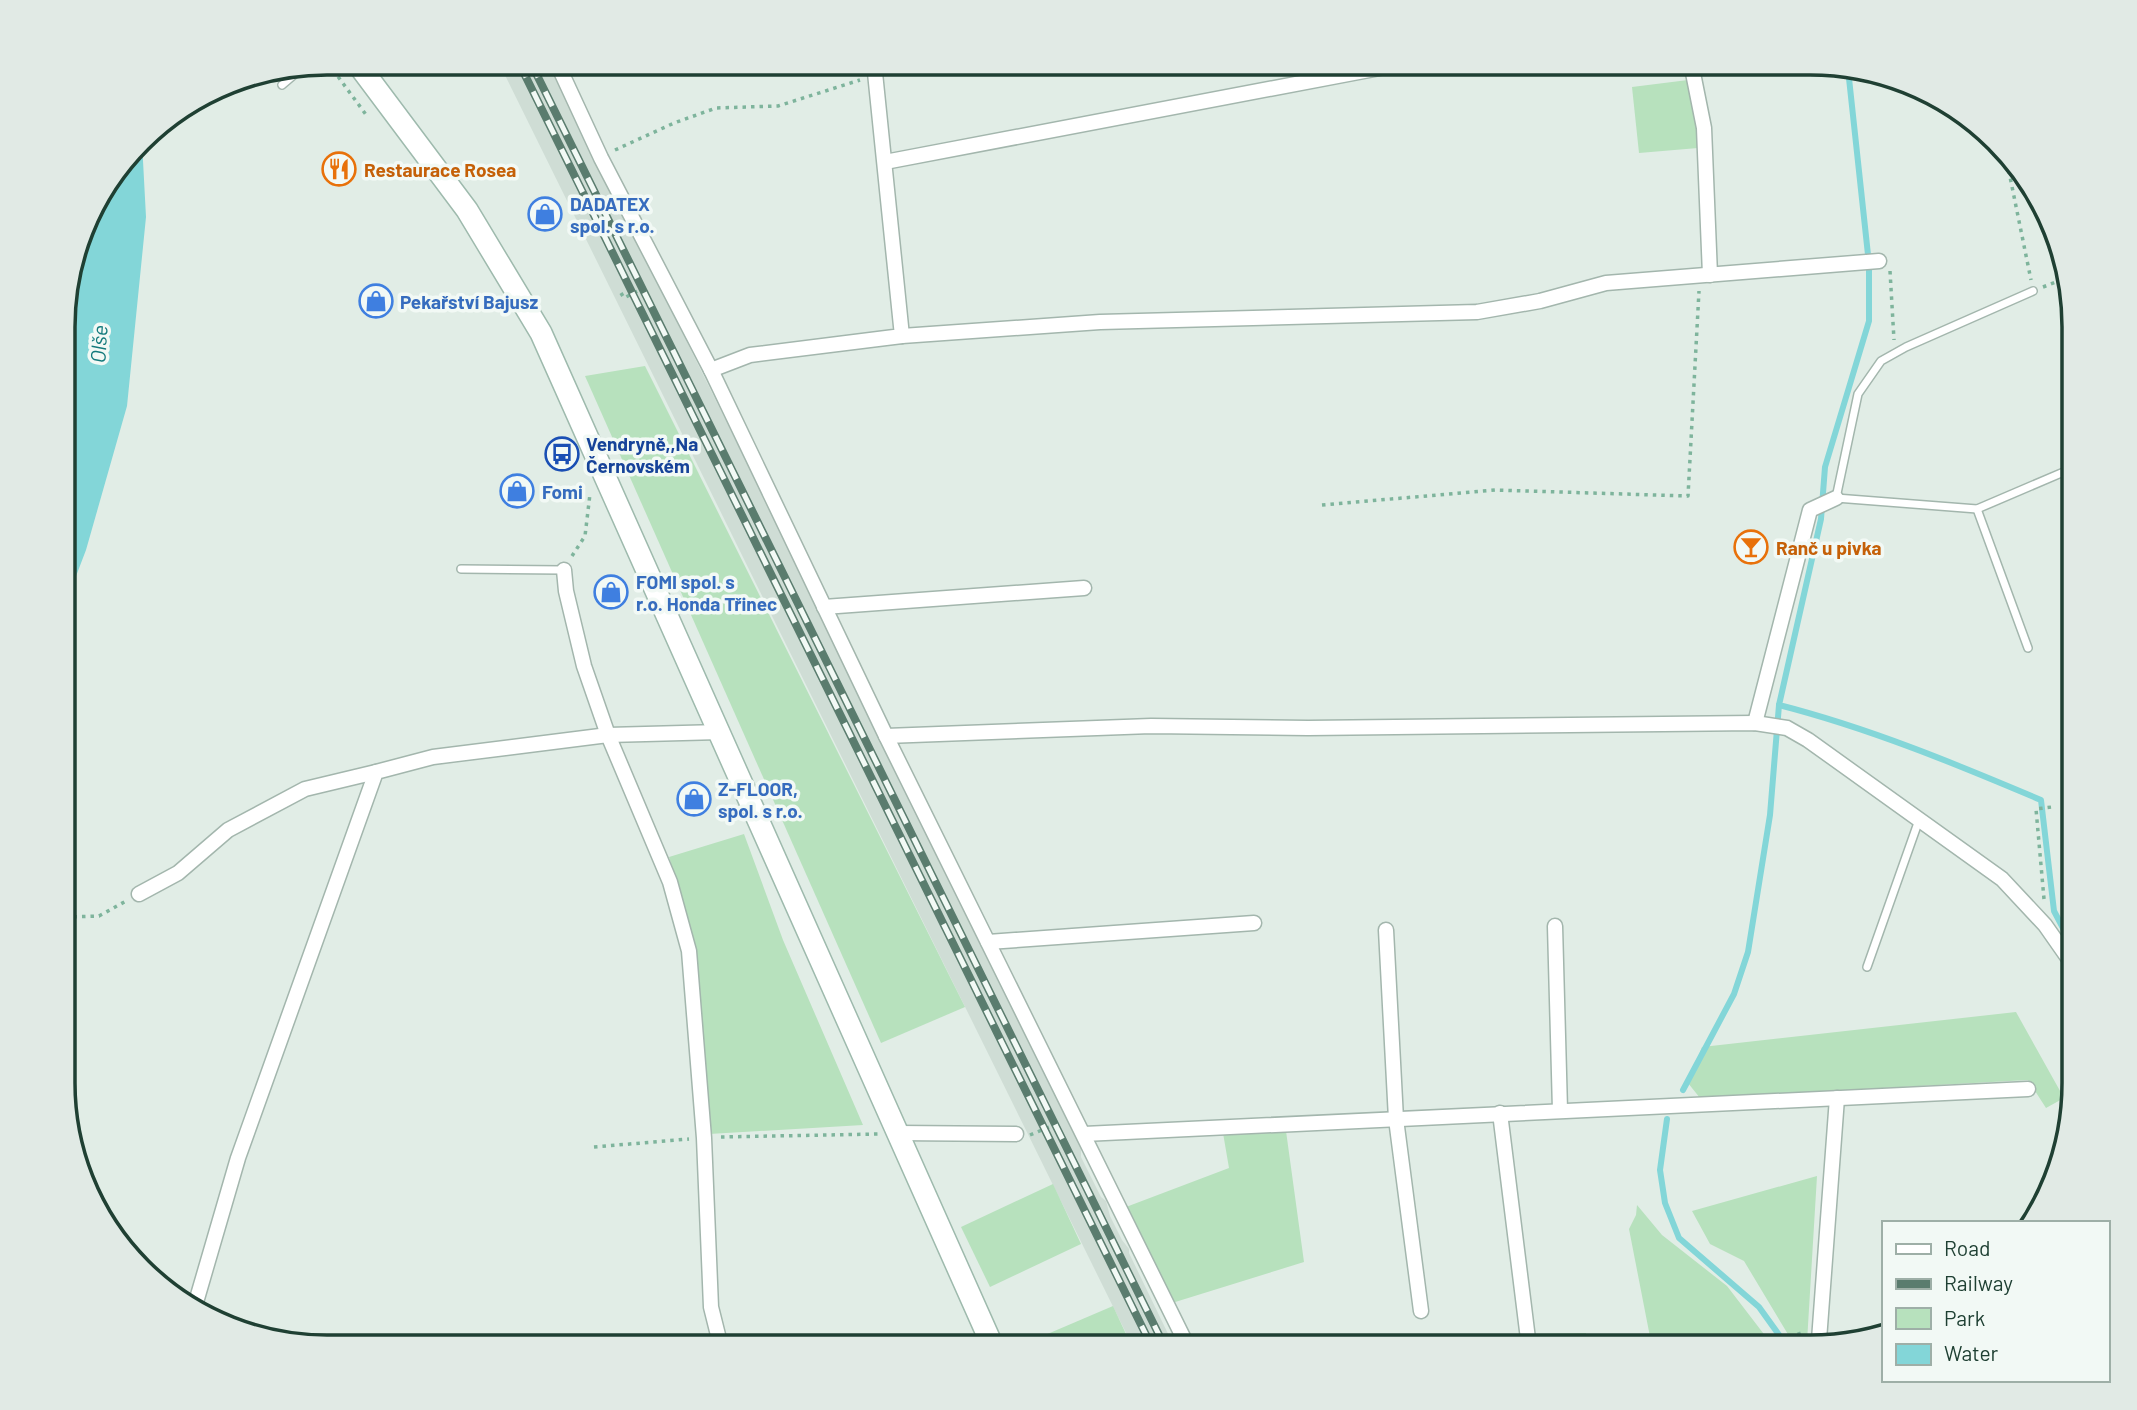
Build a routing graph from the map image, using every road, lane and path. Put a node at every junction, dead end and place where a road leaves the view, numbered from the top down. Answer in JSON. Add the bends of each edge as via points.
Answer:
{"nodes":[{"id":1,"x":337,"y":75,"type":"edge"},
{"id":2,"x":366,"y":75,"type":"edge"},
{"id":3,"x":563,"y":75,"type":"edge"},
{"id":4,"x":859,"y":75,"type":"edge"},
{"id":5,"x":876,"y":75,"type":"edge"},
{"id":6,"x":1343,"y":75,"type":"edge"},
{"id":7,"x":1693,"y":75,"type":"edge"},
{"id":8,"x":291,"y":78,"type":"edge"},
{"id":9,"x":282,"y":85,"type":"dead end"},
{"id":10,"x":367,"y":116,"type":"dead end"},
{"id":11,"x":601,"y":158,"type":"junction"},
{"id":12,"x":885,"y":162,"type":"junction"},
{"id":13,"x":2009,"y":173,"type":"edge"},
{"id":14,"x":1879,"y":261,"type":"joint"},
{"id":15,"x":1705,"y":275,"type":"junction"},
{"id":16,"x":2058,"y":282,"type":"edge"},
{"id":17,"x":650,"y":285,"type":"dead end"},
{"id":18,"x":2034,"y":291,"type":"junction"},
{"id":19,"x":621,"y":293,"type":"dead end"},
{"id":20,"x":902,"y":336,"type":"junction"},
{"id":21,"x":1895,"y":353,"type":"junction"},
{"id":22,"x":711,"y":370,"type":"junction"},
{"id":23,"x":2062,"y":473,"type":"edge"},
{"id":24,"x":590,"y":491,"type":"dead end"},
{"id":25,"x":1836,"y":498,"type":"junction"},
{"id":26,"x":1322,"y":505,"type":"dead end"},
{"id":27,"x":1977,"y":509,"type":"junction"},
{"id":28,"x":461,"y":569,"type":"dead end"},
{"id":29,"x":564,"y":570,"type":"junction"},
{"id":30,"x":1084,"y":588,"type":"dead end"},
{"id":31,"x":824,"y":607,"type":"junction"},
{"id":32,"x":2028,"y":648,"type":"dead end"},
{"id":33,"x":1760,"y":723,"type":"junction"},
{"id":34,"x":720,"y":732,"type":"junction"},
{"id":35,"x":608,"y":735,"type":"junction"},
{"id":36,"x":886,"y":736,"type":"junction"},
{"id":37,"x":376,"y":772,"type":"junction"},
{"id":38,"x":2052,"y":807,"type":"dead end"},
{"id":39,"x":1920,"y":820,"type":"junction"},
{"id":40,"x":139,"y":894,"type":"joint"},
{"id":41,"x":75,"y":917,"type":"edge"},
{"id":42,"x":1254,"y":923,"type":"dead end"},
{"id":43,"x":2045,"y":925,"type":"junction"},
{"id":44,"x":1555,"y":926,"type":"dead end"},
{"id":45,"x":1387,"y":930,"type":"dead end"},
{"id":46,"x":988,"y":942,"type":"junction"},
{"id":47,"x":2062,"y":949,"type":"edge"},
{"id":48,"x":1867,"y":967,"type":"dead end"},
{"id":49,"x":2028,"y":1089,"type":"dead end"},
{"id":50,"x":1837,"y":1098,"type":"junction"},
{"id":51,"x":1560,"y":1110,"type":"junction"},
{"id":52,"x":1500,"y":1113,"type":"junction"},
{"id":53,"x":1076,"y":1119,"type":"junction"},
{"id":54,"x":1396,"y":1119,"type":"junction"},
{"id":55,"x":897,"y":1133,"type":"junction"},
{"id":56,"x":1016,"y":1134,"type":"joint"},
{"id":57,"x":1084,"y":1134,"type":"junction"},
{"id":58,"x":704,"y":1138,"type":"junction"},
{"id":59,"x":594,"y":1147,"type":"dead end"},
{"id":60,"x":197,"y":1298,"type":"edge"},
{"id":61,"x":1422,"y":1311,"type":"dead end"},
{"id":62,"x":1819,"y":1334,"type":"edge"},
{"id":63,"x":718,"y":1335,"type":"edge"},
{"id":64,"x":988,"y":1335,"type":"edge"},
{"id":65,"x":1182,"y":1335,"type":"edge"},
{"id":66,"x":1528,"y":1335,"type":"edge"}],
"edges":[{"from":1,"to":10,"type":"path"},
{"from":2,"to":34,"type":"main road","via":[[467,210],[541,333]]},
{"from":3,"to":11,"type":"street"},
{"from":4,"to":11,"type":"path","via":[[778,106],[716,108]]},
{"from":5,"to":12,"type":"street"},
{"from":6,"to":12,"type":"street"},
{"from":7,"to":15,"type":"street","via":[[1704,128]]},
{"from":8,"to":9,"type":"lane"},
{"from":11,"to":22,"type":"street"},
{"from":12,"to":20,"type":"street"},
{"from":13,"to":18,"type":"path"},
{"from":14,"to":15,"type":"street"},
{"from":14,"to":21,"type":"path","via":[[1890,267]]},
{"from":15,"to":20,"type":"street","via":[[1606,283],[1477,312],[1100,322]]},
{"from":15,"to":26,"type":"path","via":[[1688,496],[1495,490]]},
{"from":16,"to":18,"type":"path"},
{"from":17,"to":19,"type":"path","via":[[626,298]]},
{"from":18,"to":21,"type":"lane"},
{"from":20,"to":22,"type":"street","via":[[750,355]]},
{"from":21,"to":25,"type":"lane","via":[[1881,360],[1858,394]]},
{"from":22,"to":31,"type":"street"},
{"from":23,"to":27,"type":"lane"},
{"from":24,"to":29,"type":"path","via":[[584,536]]},
{"from":25,"to":27,"type":"lane"},
{"from":25,"to":33,"type":"street","via":[[1810,510]]},
{"from":27,"to":32,"type":"lane"},
{"from":28,"to":29,"type":"lane"},
{"from":29,"to":35,"type":"street","via":[[584,666]]},
{"from":30,"to":31,"type":"street"},
{"from":31,"to":36,"type":"street"},
{"from":33,"to":36,"type":"street","via":[[1151,726]]},
{"from":33,"to":39,"type":"street","via":[[1787,728],[1808,740]]},
{"from":34,"to":35,"type":"street"},
{"from":34,"to":55,"type":"main road"},
{"from":35,"to":37,"type":"street","via":[[433,757]]},
{"from":35,"to":58,"type":"street","via":[[670,882],[689,951]]},
{"from":36,"to":46,"type":"street"},
{"from":37,"to":40,"type":"street","via":[[305,789],[228,830],[178,873]]},
{"from":37,"to":60,"type":"street","via":[[238,1158]]},
{"from":38,"to":43,"type":"path","via":[[2036,809]]},
{"from":39,"to":43,"type":"street","via":[[2003,879]]},
{"from":39,"to":48,"type":"lane"},
{"from":40,"to":41,"type":"path","via":[[99,916]]},
{"from":42,"to":46,"type":"street"},
{"from":43,"to":47,"type":"street"},
{"from":44,"to":51,"type":"street"},
{"from":45,"to":54,"type":"street"},
{"from":46,"to":53,"type":"street"},
{"from":49,"to":50,"type":"street"},
{"from":50,"to":51,"type":"street"},
{"from":50,"to":62,"type":"street"},
{"from":51,"to":52,"type":"street"},
{"from":52,"to":54,"type":"street"},
{"from":52,"to":66,"type":"street"},
{"from":53,"to":56,"type":"path","via":[[1071,1120],[1071,1128],[1062,1122],[1033,1135]]},
{"from":53,"to":57,"type":"street"},
{"from":54,"to":57,"type":"street"},
{"from":54,"to":61,"type":"street"},
{"from":55,"to":56,"type":"street"},
{"from":55,"to":58,"type":"path"},
{"from":55,"to":64,"type":"main road"},
{"from":57,"to":65,"type":"street"},
{"from":58,"to":59,"type":"path"},
{"from":58,"to":63,"type":"street","via":[[710,1295]]}]}
